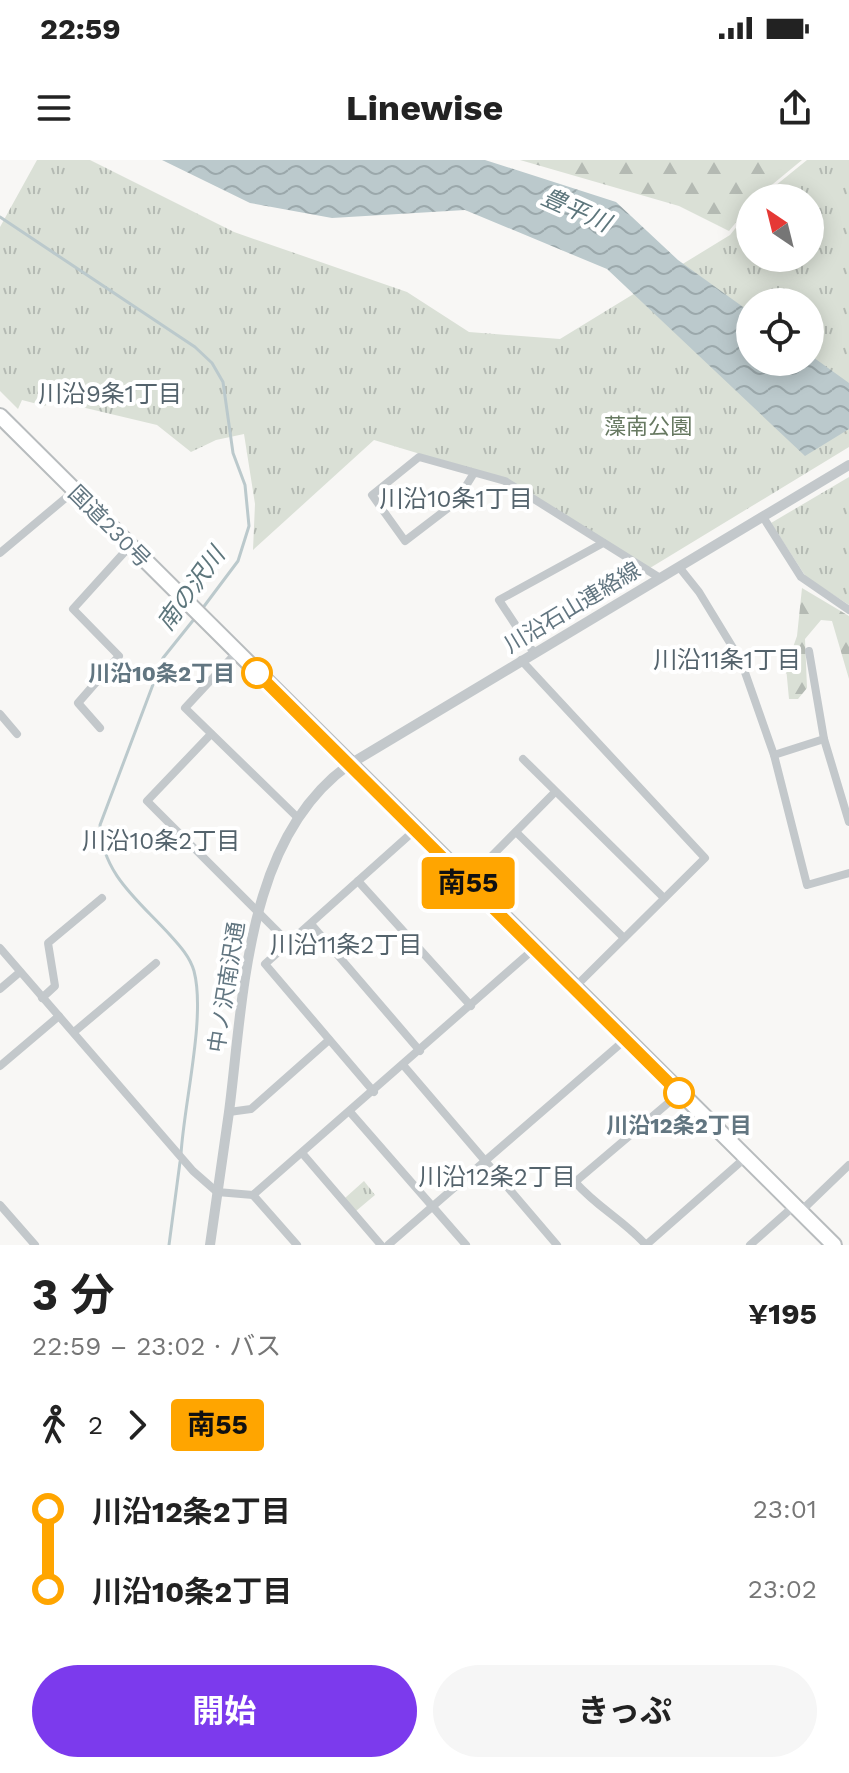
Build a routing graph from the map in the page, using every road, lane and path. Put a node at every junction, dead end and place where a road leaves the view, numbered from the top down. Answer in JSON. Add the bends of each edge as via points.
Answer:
{"nodes":[{"id":1,"x":0,"y":416,"type":"edge"},
{"id":2,"x":849,"y":465,"type":"edge"},
{"id":3,"x":474,"y":473,"type":"junction"},
{"id":4,"x":74,"y":491,"type":"junction"},
{"id":5,"x":763,"y":517,"type":"junction"},
{"id":6,"x":603,"y":543,"type":"junction"},
{"id":7,"x":130,"y":546,"type":"junction"},
{"id":8,"x":0,"y":553,"type":"edge"},
{"id":9,"x":679,"y":567,"type":"junction"},
{"id":10,"x":660,"y":578,"type":"junction"},
{"id":11,"x":849,"y":610,"type":"edge"},
{"id":12,"x":809,"y":651,"type":"dead end"},
{"id":13,"x":236,"y":653,"type":"junction"},
{"id":14,"x":534,"y":653,"type":"junction"},
{"id":15,"x":521,"y":660,"type":"junction"},
{"id":16,"x":0,"y":714,"type":"edge"},
{"id":17,"x":100,"y":728,"type":"dead end"},
{"id":18,"x":17,"y":734,"type":"dead end"},
{"id":19,"x":211,"y":734,"type":"junction"},
{"id":20,"x":824,"y":739,"type":"junction"},
{"id":21,"x":774,"y":755,"type":"junction"},
{"id":22,"x":523,"y":759,"type":"dead end"},
{"id":23,"x":350,"y":764,"type":"junction"},
{"id":24,"x":555,"y":792,"type":"junction"},
{"id":25,"x":297,"y":817,"type":"junction"},
{"id":26,"x":849,"y":822,"type":"edge"},
{"id":27,"x":415,"y":830,"type":"junction"},
{"id":28,"x":516,"y":832,"type":"junction"},
{"id":29,"x":849,"y":873,"type":"edge"},
{"id":30,"x":358,"y":881,"type":"junction"},
{"id":31,"x":467,"y":881,"type":"junction"},
{"id":32,"x":102,"y":898,"type":"dead end"},
{"id":33,"x":664,"y":898,"type":"junction"},
{"id":34,"x":258,"y":913,"type":"junction"},
{"id":35,"x":311,"y":924,"type":"junction"},
{"id":36,"x":624,"y":938,"type":"junction"},
{"id":37,"x":289,"y":943,"type":"junction"},
{"id":38,"x":0,"y":948,"type":"edge"},
{"id":39,"x":535,"y":948,"type":"junction"},
{"id":40,"x":156,"y":963,"type":"dead end"},
{"id":41,"x":20,"y":972,"type":"junction"},
{"id":42,"x":575,"y":987,"type":"junction"},
{"id":43,"x":0,"y":989,"type":"edge"},
{"id":44,"x":42,"y":998,"type":"junction"},
{"id":45,"x":471,"y":1006,"type":"junction"},
{"id":46,"x":59,"y":1016,"type":"junction"},
{"id":47,"x":74,"y":1032,"type":"junction"},
{"id":48,"x":626,"y":1039,"type":"junction"},
{"id":49,"x":329,"y":1040,"type":"junction"},
{"id":50,"x":420,"y":1051,"type":"junction"},
{"id":51,"x":0,"y":1066,"type":"edge"},
{"id":52,"x":404,"y":1066,"type":"junction"},
{"id":53,"x":374,"y":1092,"type":"junction"},
{"id":54,"x":680,"y":1093,"type":"junction"},
{"id":55,"x":229,"y":1112,"type":"junction"},
{"id":56,"x":350,"y":1112,"type":"junction"},
{"id":57,"x":302,"y":1153,"type":"junction"},
{"id":58,"x":745,"y":1158,"type":"junction"},
{"id":59,"x":484,"y":1161,"type":"junction"},
{"id":60,"x":849,"y":1165,"type":"edge"},
{"id":61,"x":217,"y":1192,"type":"junction"},
{"id":62,"x":253,"y":1195,"type":"junction"},
{"id":63,"x":0,"y":1205,"type":"edge"},
{"id":64,"x":433,"y":1207,"type":"junction"},
{"id":65,"x":797,"y":1209,"type":"junction"},
{"id":66,"x":35,"y":1245,"type":"edge"},
{"id":67,"x":210,"y":1245,"type":"edge"},
{"id":68,"x":297,"y":1245,"type":"edge"},
{"id":69,"x":381,"y":1245,"type":"edge"},
{"id":70,"x":388,"y":1245,"type":"edge"},
{"id":71,"x":466,"y":1245,"type":"edge"},
{"id":72,"x":557,"y":1245,"type":"edge"},
{"id":73,"x":646,"y":1245,"type":"edge"},
{"id":74,"x":750,"y":1245,"type":"edge"},
{"id":75,"x":834,"y":1245,"type":"edge"}],
"edges":[{"from":1,"to":4,"type":"highway","name":"国道230号"},
{"from":2,"to":5,"type":"street","name":"川沿石山連絡線"},
{"from":3,"to":3,"type":"street","via":[[456,502],[405,541],[372,495],[419,457]]},
{"from":3,"to":6,"type":"street","via":[[505,481]]},
{"from":4,"to":7,"type":"highway","name":"国道230号"},
{"from":4,"to":8,"type":"street"},
{"from":5,"to":9,"type":"street","name":"川沿石山連絡線"},
{"from":5,"to":11,"type":"street","via":[[801,577]]},
{"from":6,"to":10,"type":"street"},
{"from":6,"to":14,"type":"street","via":[[499,600]]},
{"from":7,"to":13,"type":"highway","name":"国道230号"},
{"from":7,"to":17,"type":"street","via":[[73,609],[119,656],[78,703]]},
{"from":9,"to":10,"type":"street","name":"川沿石山連絡線"},
{"from":9,"to":21,"type":"street","via":[[741,661]]},
{"from":10,"to":14,"type":"street","name":"川沿石山連絡線"},
{"from":12,"to":20,"type":"street"},
{"from":13,"to":19,"type":"street","via":[[185,708]]},
{"from":13,"to":23,"type":"highway","name":"国道230号"},
{"from":14,"to":15,"type":"street","name":"川沿石山連絡線"},
{"from":15,"to":23,"type":"street","name":"川沿石山連絡線"},
{"from":15,"to":33,"type":"street","via":[[705,858]]},
{"from":16,"to":18,"type":"street"},
{"from":19,"to":25,"type":"street"},
{"from":19,"to":34,"type":"street","via":[[147,801]]},
{"from":20,"to":21,"type":"street"},
{"from":20,"to":26,"type":"street"},
{"from":21,"to":29,"type":"street","via":[[807,885]]},
{"from":22,"to":24,"type":"street"},
{"from":23,"to":25,"type":"street","name":"中ノ沢南沢通","via":[[329,779]]},
{"from":23,"to":27,"type":"highway","name":"国道230号"},
{"from":24,"to":28,"type":"street"},
{"from":24,"to":33,"type":"street"},
{"from":25,"to":34,"type":"street","name":"中ノ沢南沢通"},
{"from":27,"to":30,"type":"street"},
{"from":27,"to":31,"type":"highway","name":"国道230号"},
{"from":28,"to":31,"type":"street"},
{"from":28,"to":36,"type":"street"},
{"from":30,"to":35,"type":"street"},
{"from":30,"to":45,"type":"street"},
{"from":31,"to":39,"type":"highway","name":"国道230号"},
{"from":32,"to":44,"type":"street","via":[[48,943],[55,986]]},
{"from":33,"to":36,"type":"street"},
{"from":34,"to":37,"type":"street"},
{"from":34,"to":55,"type":"street","name":"中ノ沢南沢通","via":[[242,985]]},
{"from":35,"to":37,"type":"street"},
{"from":35,"to":50,"type":"street"},
{"from":36,"to":42,"type":"street"},
{"from":37,"to":49,"type":"street","via":[[265,964]]},
{"from":38,"to":41,"type":"street"},
{"from":39,"to":42,"type":"highway","name":"国道230号"},
{"from":39,"to":45,"type":"street"},
{"from":40,"to":47,"type":"street"},
{"from":41,"to":43,"type":"street"},
{"from":41,"to":44,"type":"street"},
{"from":42,"to":48,"type":"highway","name":"国道230号"},
{"from":44,"to":46,"type":"street"},
{"from":45,"to":50,"type":"street"},
{"from":46,"to":47,"type":"street"},
{"from":46,"to":51,"type":"street"},
{"from":47,"to":61,"type":"street"},
{"from":48,"to":54,"type":"highway","name":"国道230号"},
{"from":48,"to":59,"type":"street"},
{"from":49,"to":53,"type":"street"},
{"from":49,"to":55,"type":"street","via":[[251,1109]]},
{"from":50,"to":52,"type":"street"},
{"from":52,"to":53,"type":"street"},
{"from":52,"to":59,"type":"street"},
{"from":53,"to":56,"type":"street"},
{"from":54,"to":58,"type":"highway","name":"国道230号"},
{"from":54,"to":73,"type":"street","via":[[575,1182],[598,1207],[623,1219]]},
{"from":55,"to":61,"type":"street","name":"中ノ沢南沢通"},
{"from":56,"to":57,"type":"street"},
{"from":56,"to":64,"type":"street"},
{"from":57,"to":62,"type":"street"},
{"from":57,"to":69,"type":"street"},
{"from":58,"to":65,"type":"highway","name":"国道230号"},
{"from":58,"to":73,"type":"street"},
{"from":59,"to":64,"type":"street"},
{"from":59,"to":72,"type":"street"},
{"from":60,"to":65,"type":"street"},
{"from":61,"to":62,"type":"street"},
{"from":61,"to":67,"type":"street","name":"中ノ沢南沢通"},
{"from":62,"to":68,"type":"street"},
{"from":63,"to":66,"type":"street"},
{"from":64,"to":70,"type":"street"},
{"from":64,"to":71,"type":"street"},
{"from":65,"to":74,"type":"street"},
{"from":65,"to":75,"type":"highway","name":"国道230号"}]}
